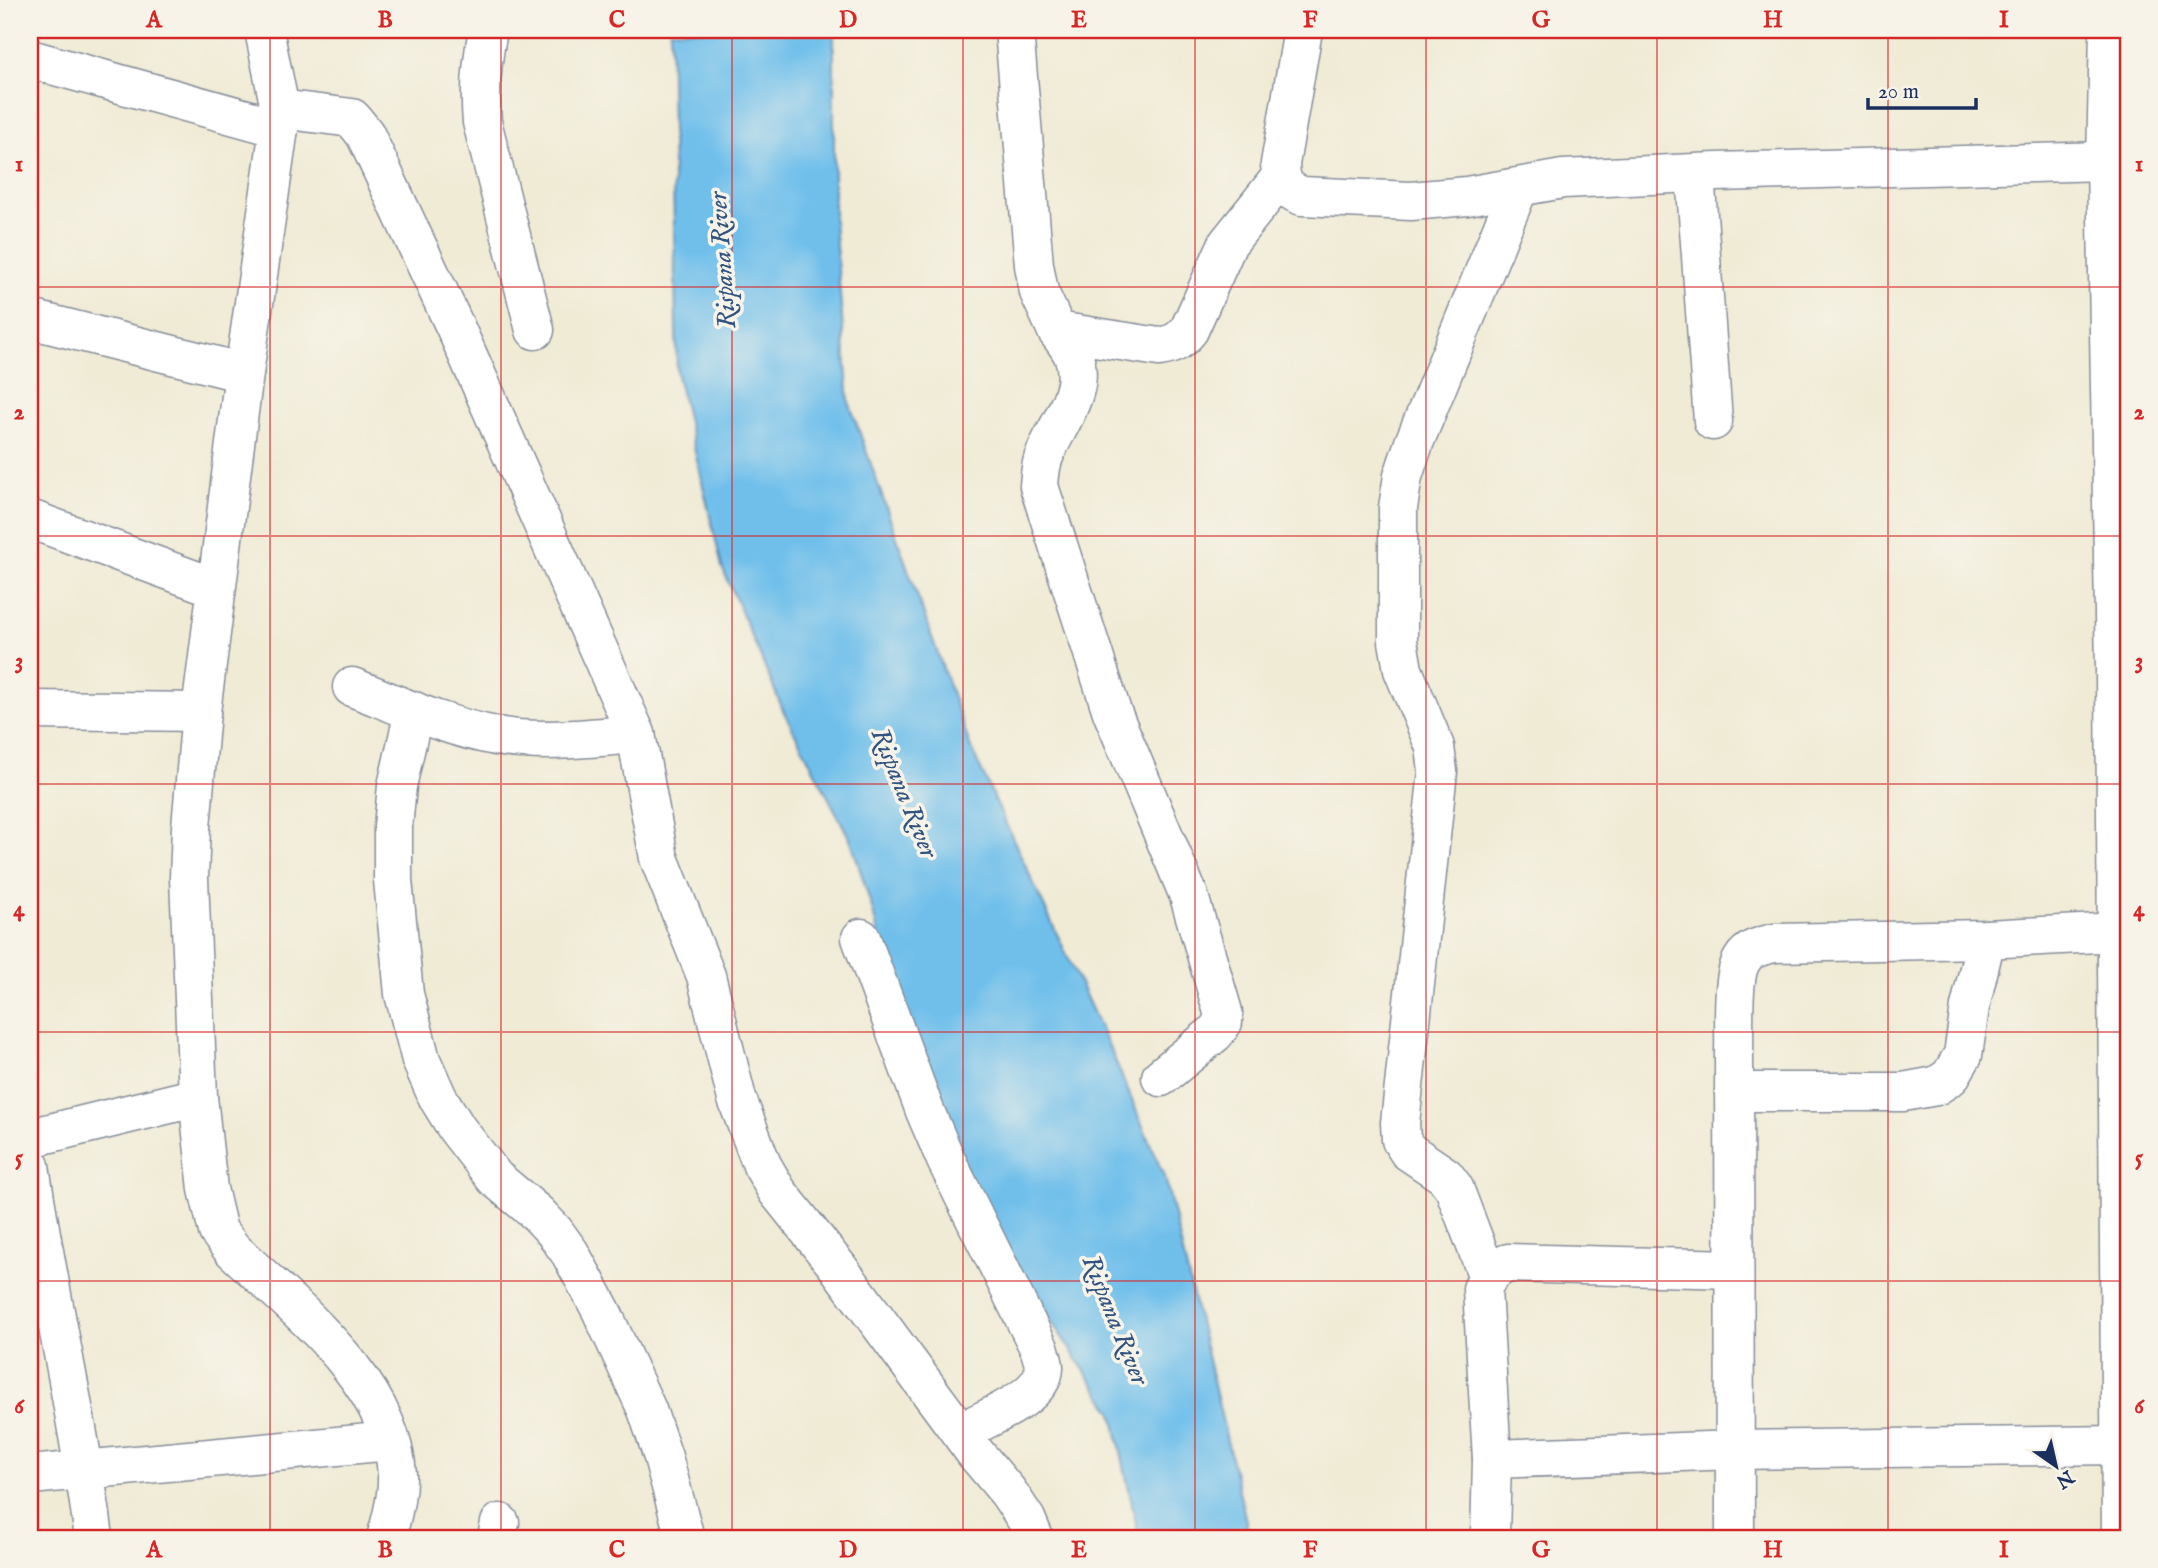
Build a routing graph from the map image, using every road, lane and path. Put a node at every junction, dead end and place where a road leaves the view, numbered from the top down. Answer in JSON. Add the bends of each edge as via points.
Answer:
{"nodes":[{"id":1,"x":264,"y":30,"type":"edge"},
{"id":2,"x":488,"y":30,"type":"edge"},
{"id":3,"x":1014,"y":30,"type":"edge"},
{"id":4,"x":1303,"y":30,"type":"edge"},
{"id":5,"x":2109,"y":30,"type":"edge"},
{"id":6,"x":30,"y":59,"type":"edge"},
{"id":7,"x":279,"y":118,"type":"junction"},
{"id":8,"x":2106,"y":162,"type":"junction"},
{"id":9,"x":1695,"y":174,"type":"junction"},
{"id":10,"x":1280,"y":178,"type":"junction"},
{"id":11,"x":1519,"y":187,"type":"junction"},
{"id":12,"x":30,"y":319,"type":"edge"},
{"id":13,"x":535,"y":330,"type":"dead end"},
{"id":14,"x":1056,"y":331,"type":"junction"},
{"id":15,"x":244,"y":373,"type":"junction"},
{"id":16,"x":1713,"y":421,"type":"dead end"},
{"id":17,"x":30,"y":519,"type":"edge"},
{"id":18,"x":216,"y":588,"type":"junction"},
{"id":19,"x":2122,"y":671,"type":"edge"},
{"id":20,"x":352,"y":687,"type":"dead end"},
{"id":21,"x":30,"y":710,"type":"edge"},
{"id":22,"x":414,"y":711,"type":"junction"},
{"id":23,"x":201,"y":712,"type":"junction"},
{"id":24,"x":636,"y":734,"type":"junction"},
{"id":25,"x":2117,"y":932,"type":"junction"},
{"id":26,"x":861,"y":938,"type":"dead end"},
{"id":27,"x":1986,"y":939,"type":"junction"},
{"id":28,"x":1161,"y":1077,"type":"dead end"},
{"id":29,"x":1734,"y":1091,"type":"junction"},
{"id":30,"x":198,"y":1097,"type":"junction"},
{"id":31,"x":30,"y":1138,"type":"edge"},
{"id":32,"x":30,"y":1166,"type":"edge"},
{"id":33,"x":2123,"y":1210,"type":"edge"},
{"id":34,"x":1734,"y":1269,"type":"junction"},
{"id":35,"x":1488,"y":1277,"type":"junction"},
{"id":36,"x":960,"y":1432,"type":"junction"},
{"id":37,"x":390,"y":1441,"type":"junction"},
{"id":38,"x":2120,"y":1445,"type":"junction"},
{"id":39,"x":1735,"y":1450,"type":"junction"},
{"id":40,"x":1492,"y":1459,"type":"junction"},
{"id":41,"x":85,"y":1470,"type":"junction"},
{"id":42,"x":30,"y":1475,"type":"edge"},
{"id":43,"x":2123,"y":1520,"type":"edge"},
{"id":44,"x":94,"y":1538,"type":"edge"},
{"id":45,"x":386,"y":1538,"type":"edge"},
{"id":46,"x":685,"y":1538,"type":"edge"},
{"id":47,"x":1034,"y":1538,"type":"edge"},
{"id":48,"x":1490,"y":1538,"type":"edge"},
{"id":49,"x":1735,"y":1538,"type":"edge"}],
"edges":[{"from":1,"to":7,"type":"street"},
{"from":2,"to":13,"type":"street","via":[[482,122]]},
{"from":3,"to":14,"type":"street","via":[[1034,265],[1039,292]]},
{"from":4,"to":10,"type":"street"},
{"from":5,"to":8,"type":"street"},
{"from":6,"to":7,"type":"street"},
{"from":7,"to":15,"type":"street"},
{"from":7,"to":24,"type":"street","via":[[352,118],[365,134]]},
{"from":8,"to":9,"type":"street"},
{"from":8,"to":19,"type":"street"},
{"from":9,"to":11,"type":"street","via":[[1563,179]]},
{"from":9,"to":16,"type":"street"},
{"from":10,"to":11,"type":"street","via":[[1290,191],[1302,196],[1411,201]]},
{"from":10,"to":14,"type":"street","via":[[1227,243],[1182,339],[1159,347]]},
{"from":11,"to":35,"type":"street","via":[[1414,443],[1398,508],[1398,641],[1403,670],[1435,747],[1438,771],[1401,1140],[1454,1188]]},
{"from":12,"to":15,"type":"street"},
{"from":14,"to":28,"type":"street","via":[[1073,354],[1076,384],[1063,423],[1045,453],[1039,486],[1112,712],[1189,896],[1223,1012],[1223,1022],[1215,1033]]},
{"from":15,"to":18,"type":"street"},
{"from":17,"to":18,"type":"street"},
{"from":18,"to":23,"type":"street"},
{"from":19,"to":25,"type":"street"},
{"from":20,"to":22,"type":"street"},
{"from":21,"to":23,"type":"street"},
{"from":22,"to":24,"type":"street","via":[[498,736],[555,740]]},
{"from":22,"to":46,"type":"street","via":[[397,786],[393,880],[404,994],[421,1060],[457,1129],[495,1178],[554,1231],[601,1310],[647,1410]]},
{"from":23,"to":30,"type":"street","via":[[189,878]]},
{"from":24,"to":36,"type":"street","via":[[659,858],[706,976],[737,1099],[762,1165]]},
{"from":25,"to":27,"type":"street"},
{"from":25,"to":33,"type":"street"},
{"from":26,"to":36,"type":"street","via":[[925,1111],[1040,1350],[1044,1367],[1040,1384],[1027,1397]]},
{"from":27,"to":29,"type":"street","via":[[1963,1055],[1950,1077],[1936,1086],[1903,1092]]},
{"from":27,"to":29,"type":"street","via":[[1756,947],[1742,960],[1736,978]]},
{"from":29,"to":34,"type":"street"},
{"from":30,"to":31,"type":"street"},
{"from":30,"to":37,"type":"street","via":[[208,1189],[218,1231],[358,1375],[379,1409]]},
{"from":32,"to":41,"type":"street"},
{"from":33,"to":38,"type":"street"},
{"from":34,"to":35,"type":"street","via":[[1508,1263]]},
{"from":34,"to":39,"type":"street"},
{"from":35,"to":40,"type":"street","via":[[1482,1289]]},
{"from":36,"to":47,"type":"street","via":[[1008,1492]]},
{"from":37,"to":41,"type":"street"},
{"from":37,"to":45,"type":"street","via":[[397,1475]]},
{"from":38,"to":39,"type":"street"},
{"from":38,"to":43,"type":"street"},
{"from":39,"to":40,"type":"street"},
{"from":39,"to":49,"type":"street"},
{"from":40,"to":48,"type":"street"},
{"from":41,"to":42,"type":"street"},
{"from":41,"to":44,"type":"street"}]}
